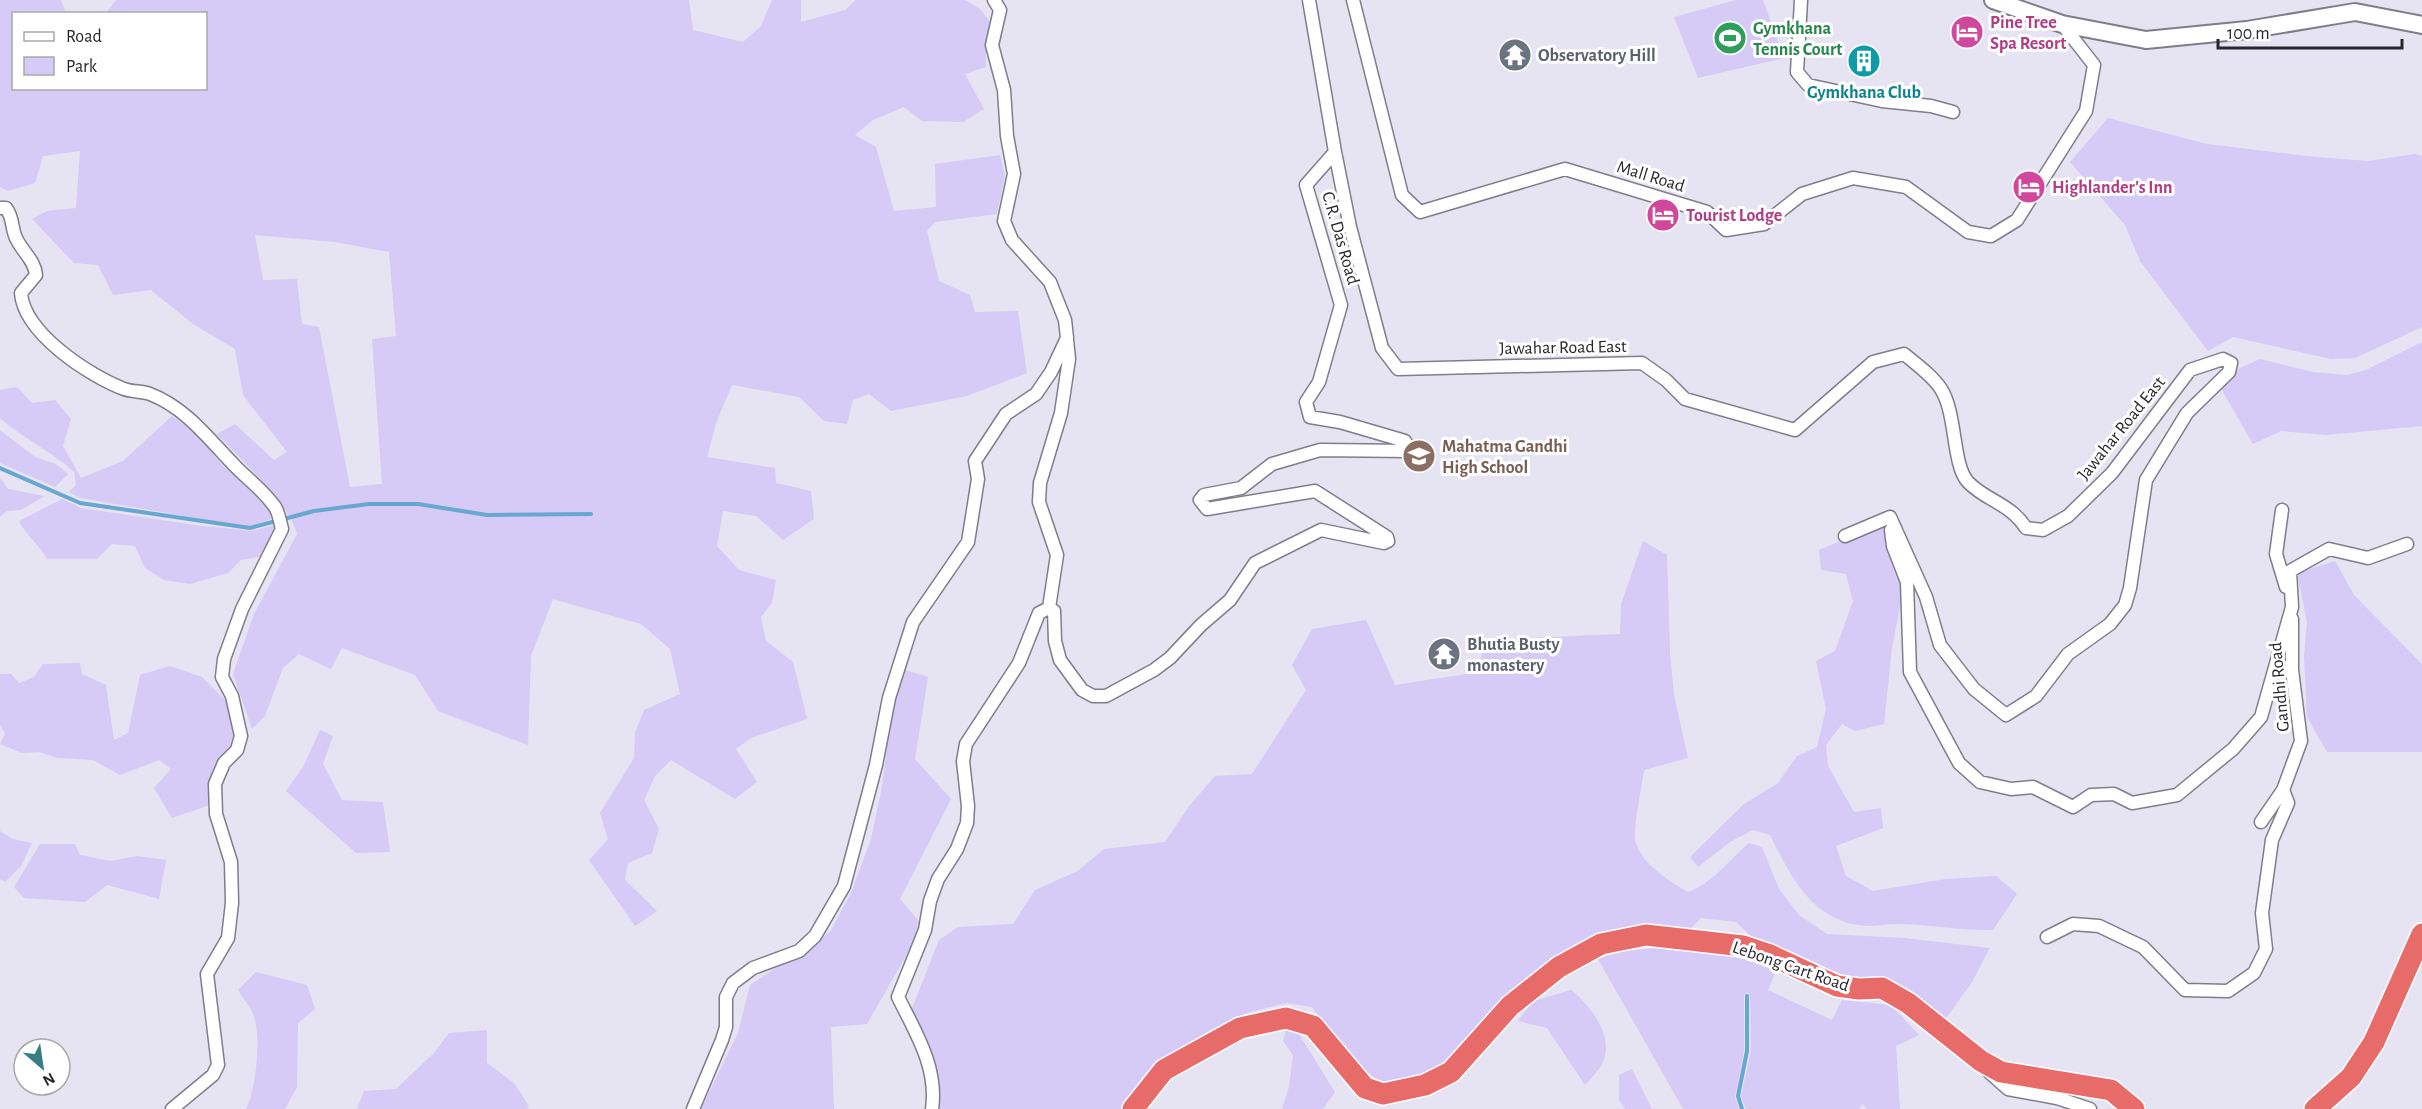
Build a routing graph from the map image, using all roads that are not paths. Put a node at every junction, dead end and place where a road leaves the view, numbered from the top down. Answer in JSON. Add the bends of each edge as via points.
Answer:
{"nodes":[{"id":1,"x":994,"y":0,"type":"edge"},
{"id":2,"x":1309,"y":0,"type":"edge"},
{"id":3,"x":1353,"y":0,"type":"edge"},
{"id":4,"x":1801,"y":0,"type":"edge"},
{"id":5,"x":1993,"y":0,"type":"edge"},
{"id":6,"x":2062,"y":24,"type":"junction"},
{"id":7,"x":2422,"y":26,"type":"edge"},
{"id":8,"x":1953,"y":112,"type":"dead end"},
{"id":9,"x":1335,"y":152,"type":"junction"},
{"id":10,"x":0,"y":208,"type":"edge"},
{"id":11,"x":1067,"y":338,"type":"junction"},
{"id":12,"x":2282,"y":510,"type":"dead end"},
{"id":13,"x":1890,"y":517,"type":"junction"},
{"id":14,"x":1845,"y":536,"type":"dead end"},
{"id":15,"x":2407,"y":544,"type":"dead end"},
{"id":16,"x":2292,"y":607,"type":"junction"},
{"id":17,"x":1049,"y":608,"type":"junction"},
{"id":18,"x":2283,"y":790,"type":"junction"},
{"id":19,"x":2261,"y":822,"type":"dead end"},
{"id":20,"x":2422,"y":934,"type":"edge"},
{"id":21,"x":2047,"y":937,"type":"dead end"},
{"id":22,"x":1981,"y":1061,"type":"junction"},
{"id":23,"x":172,"y":1109,"type":"edge"},
{"id":24,"x":693,"y":1109,"type":"edge"},
{"id":25,"x":932,"y":1109,"type":"edge"},
{"id":26,"x":1133,"y":1109,"type":"edge"},
{"id":27,"x":2090,"y":1109,"type":"edge"},
{"id":28,"x":2134,"y":1109,"type":"edge"},
{"id":29,"x":2314,"y":1109,"type":"edge"}],
"edges":[{"from":1,"to":11,"type":"street","via":[[1000,10],[992,45],[1004,90],[1014,174],[1004,220],[1012,240],[1050,282],[1065,320]]},
{"from":2,"to":9,"type":"street"},
{"from":3,"to":6,"type":"street","name":"Mall Road","via":[[1402,195],[1420,212],[1565,169],[1707,212],[1726,230],[1764,224],[1802,194],[1853,178],[1906,187],[1968,232],[1991,236],[2017,220],[2086,111],[2094,65]]},
{"from":4,"to":8,"type":"street","via":[[1797,72],[1808,85]]},
{"from":5,"to":6,"type":"main road"},
{"from":6,"to":7,"type":"main road","via":[[2146,40],[2247,30],[2355,12]]},
{"from":9,"to":13,"type":"street","name":"Jawahar Road East","via":[[1382,348],[1398,369],[1642,363],[1685,399],[1795,430],[1873,362],[1904,354],[1941,388],[1954,421],[1959,465],[1967,482],[2017,514],[2026,528],[2043,530],[2068,516],[2112,473],[2190,370],[2223,359],[2231,363],[2229,372],[2187,413],[2146,480],[2126,605],[2110,624],[2068,654],[2036,696],[2006,715],[1974,689],[1940,645],[1926,597]]},
{"from":9,"to":17,"type":"street","name":"C.R. Das Road","via":[[1306,185],[1341,305],[1319,382],[1306,402],[1310,417],[1405,441],[1410,451],[1320,450],[1272,464],[1241,488],[1204,495],[1200,500],[1207,509],[1315,491],[1388,541],[1322,530],[1255,563],[1230,600],[1170,658],[1106,696],[1082,690],[1060,660],[1054,611]]},
{"from":10,"to":23,"type":"street","via":[[10,213],[16,239],[35,268],[36,275],[21,293],[22,306],[30,320],[71,361],[125,389],[151,394],[204,431],[277,509],[282,529],[242,609],[224,659],[222,677],[232,696],[242,736],[215,784],[216,814],[231,862],[232,903],[228,938],[207,974],[218,1065],[213,1075]]},
{"from":11,"to":17,"type":"street","via":[[1069,359],[1061,413],[1040,483],[1039,502],[1057,555]]},
{"from":11,"to":24,"type":"street","via":[[1036,394],[1006,414],[975,461],[978,479],[968,542],[913,622],[889,698],[844,886],[815,936],[799,951],[753,968],[733,983],[726,997],[722,1040]]},
{"from":12,"to":16,"type":"street","name":"Gandhi Road","via":[[2276,554]]},
{"from":13,"to":14,"type":"street"},
{"from":13,"to":16,"type":"street","via":[[1893,546],[1907,582],[1910,672],[1959,763],[1980,782],[2011,789],[2033,787],[2073,807],[2091,795],[2114,794],[2132,803],[2177,795],[2233,749],[2261,717]]},
{"from":15,"to":16,"type":"street","via":[[2368,558],[2329,549],[2290,571]]},
{"from":16,"to":18,"type":"street","name":"Gandhi Road","via":[[2292,670],[2301,741]]},
{"from":17,"to":25,"type":"street","via":[[1039,613],[1019,663],[966,744],[963,761],[967,823],[957,849],[938,879],[925,930],[898,997],[927,1057],[935,1090]]},
{"from":18,"to":19,"type":"street"},
{"from":18,"to":21,"type":"street","name":"Gandhi Road","via":[[2288,803],[2272,840],[2262,913],[2266,949],[2254,973],[2228,990],[2185,990],[2142,947],[2099,926],[2073,924]]},
{"from":20,"to":29,"type":"highway","via":[[2374,1042],[2351,1077]]},
{"from":22,"to":26,"type":"highway","name":"Lebong Cart Road","via":[[1908,1003],[1882,988],[1838,986],[1743,946],[1646,935],[1601,944],[1559,967],[1510,1006],[1451,1072],[1425,1085],[1383,1094],[1365,1088],[1313,1026],[1286,1018],[1240,1028],[1164,1070]]},
{"from":22,"to":27,"type":"street","via":[[1992,1077],[2008,1089]]},
{"from":22,"to":28,"type":"highway","name":"Lebong Cart Road","via":[[2001,1072],[2111,1090]]}]}
